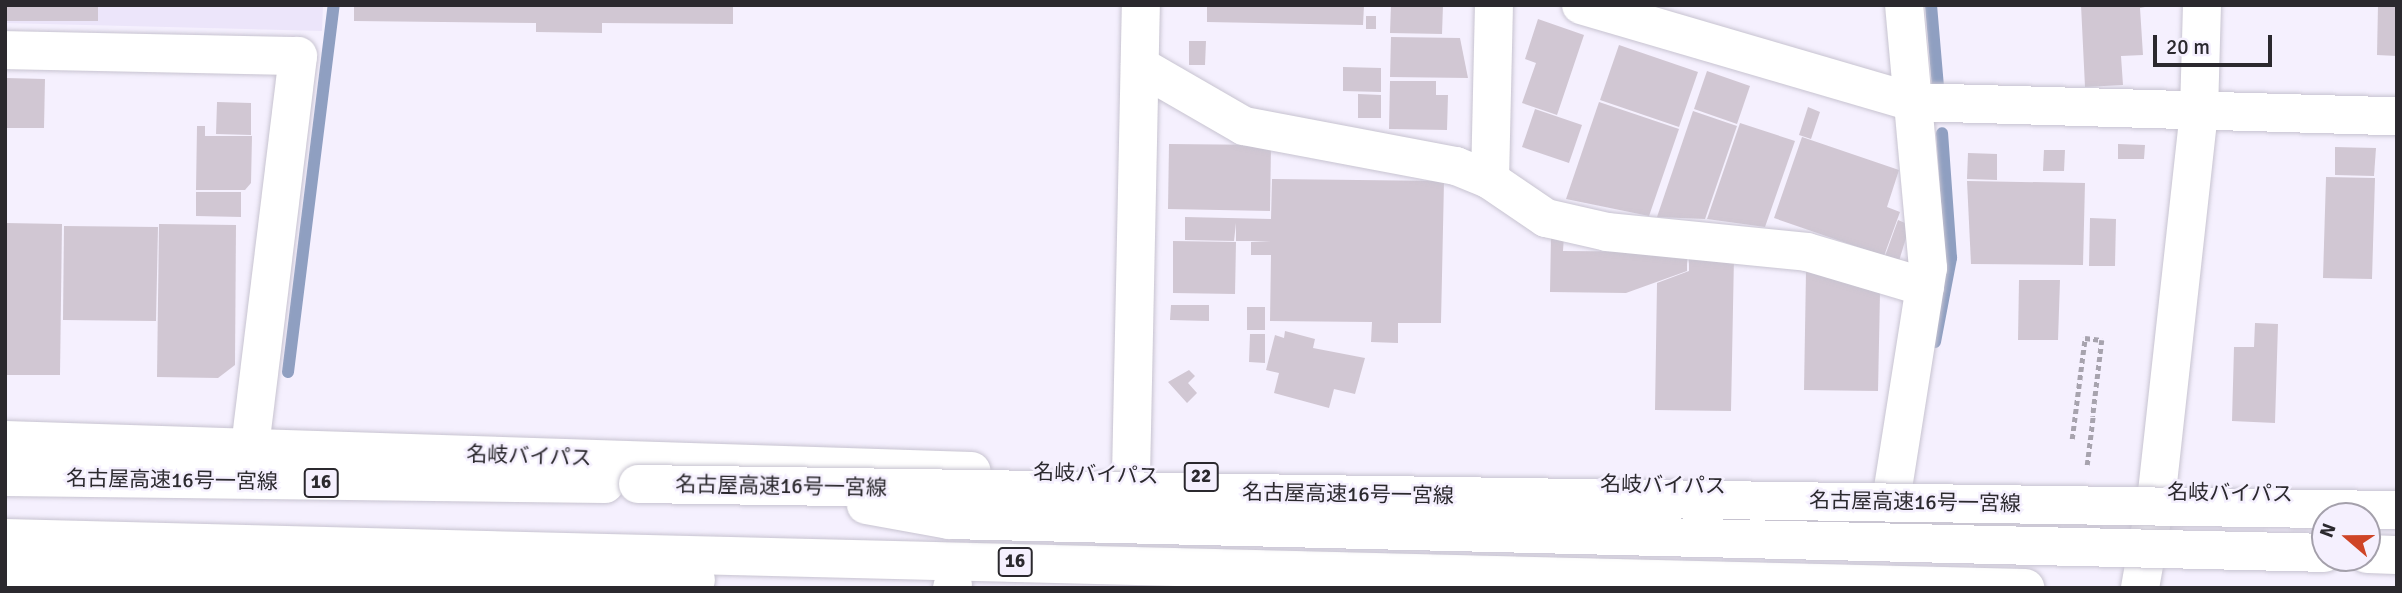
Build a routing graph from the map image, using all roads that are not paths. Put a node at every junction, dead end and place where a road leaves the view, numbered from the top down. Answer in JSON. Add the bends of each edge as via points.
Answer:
{"nodes":[{"id":1,"x":1141,"y":5,"type":"edge"},
{"id":2,"x":1494,"y":5,"type":"edge"},
{"id":3,"x":1581,"y":5,"type":"edge"},
{"id":4,"x":1904,"y":5,"type":"edge"},
{"id":5,"x":2202,"y":5,"type":"edge"},
{"id":6,"x":5,"y":50,"type":"edge"},
{"id":7,"x":1140,"y":66,"type":"junction"},
{"id":8,"x":1913,"y":102,"type":"junction"},
{"id":9,"x":2199,"y":112,"type":"junction"},
{"id":10,"x":2397,"y":116,"type":"edge"},
{"id":11,"x":1490,"y":180,"type":"junction"},
{"id":12,"x":1925,"y":287,"type":"junction"},
{"id":13,"x":5,"y":440,"type":"edge"},
{"id":14,"x":250,"y":447,"type":"junction"},
{"id":15,"x":1131,"y":476,"type":"junction"},
{"id":16,"x":5,"y":477,"type":"edge"},
{"id":17,"x":757,"y":485,"type":"junction"},
{"id":18,"x":1893,"y":488,"type":"junction"},
{"id":19,"x":2157,"y":492,"type":"junction"},
{"id":20,"x":2397,"y":495,"type":"edge"},
{"id":21,"x":2397,"y":510,"type":"edge"},
{"id":22,"x":5,"y":538,"type":"edge"},
{"id":23,"x":2311,"y":554,"type":"edge"},
{"id":24,"x":5,"y":568,"type":"edge"},
{"id":25,"x":314,"y":580,"type":"edge"},
{"id":26,"x":953,"y":587,"type":"edge"},
{"id":27,"x":1055,"y":588,"type":"edge"},
{"id":28,"x":2025,"y":588,"type":"edge"},
{"id":29,"x":2140,"y":588,"type":"edge"}],
"edges":[{"from":1,"to":7,"type":"main road"},
{"from":2,"to":11,"type":"main road"},
{"from":3,"to":8,"type":"main road"},
{"from":4,"to":8,"type":"main road"},
{"from":5,"to":9,"type":"main road"},
{"from":6,"to":14,"type":"main road","via":[[298,56]]},
{"from":7,"to":11,"type":"main road","via":[[1244,126],[1456,166]]},
{"from":7,"to":15,"type":"main road"},
{"from":8,"to":9,"type":"main road"},
{"from":8,"to":12,"type":"main road"},
{"from":9,"to":10,"type":"main road"},
{"from":9,"to":19,"type":"main road"},
{"from":11,"to":12,"type":"main road","via":[[1546,218],[1607,232],[1807,252]]},
{"from":12,"to":18,"type":"main road"},
{"from":13,"to":14,"type":"main road","name":"名岐バイパス","number":"22"},
{"from":14,"to":15,"type":"main road","name":"名岐バイパス","number":"22"},
{"from":15,"to":18,"type":"main road","name":"名岐バイパス","number":"22"},
{"from":16,"to":17,"type":"main road","name":"名古屋高速16号一宮線","number":"16","bridge":true},
{"from":17,"to":21,"type":"main road","name":"名古屋高速16号一宮線","number":"16","bridge":true},
{"from":17,"to":23,"type":"main road","bridge":true,"via":[[949,520]]},
{"from":18,"to":19,"type":"main road","name":"名岐バイパス","number":"22"},
{"from":19,"to":20,"type":"main road","name":"名岐バイパス","number":"22"},
{"from":19,"to":29,"type":"main road"},
{"from":22,"to":28,"type":"main road","number":"16"},
{"from":24,"to":25,"type":"main road"},
{"from":25,"to":26,"type":"main road"},
{"from":26,"to":27,"type":"main road"}]}
